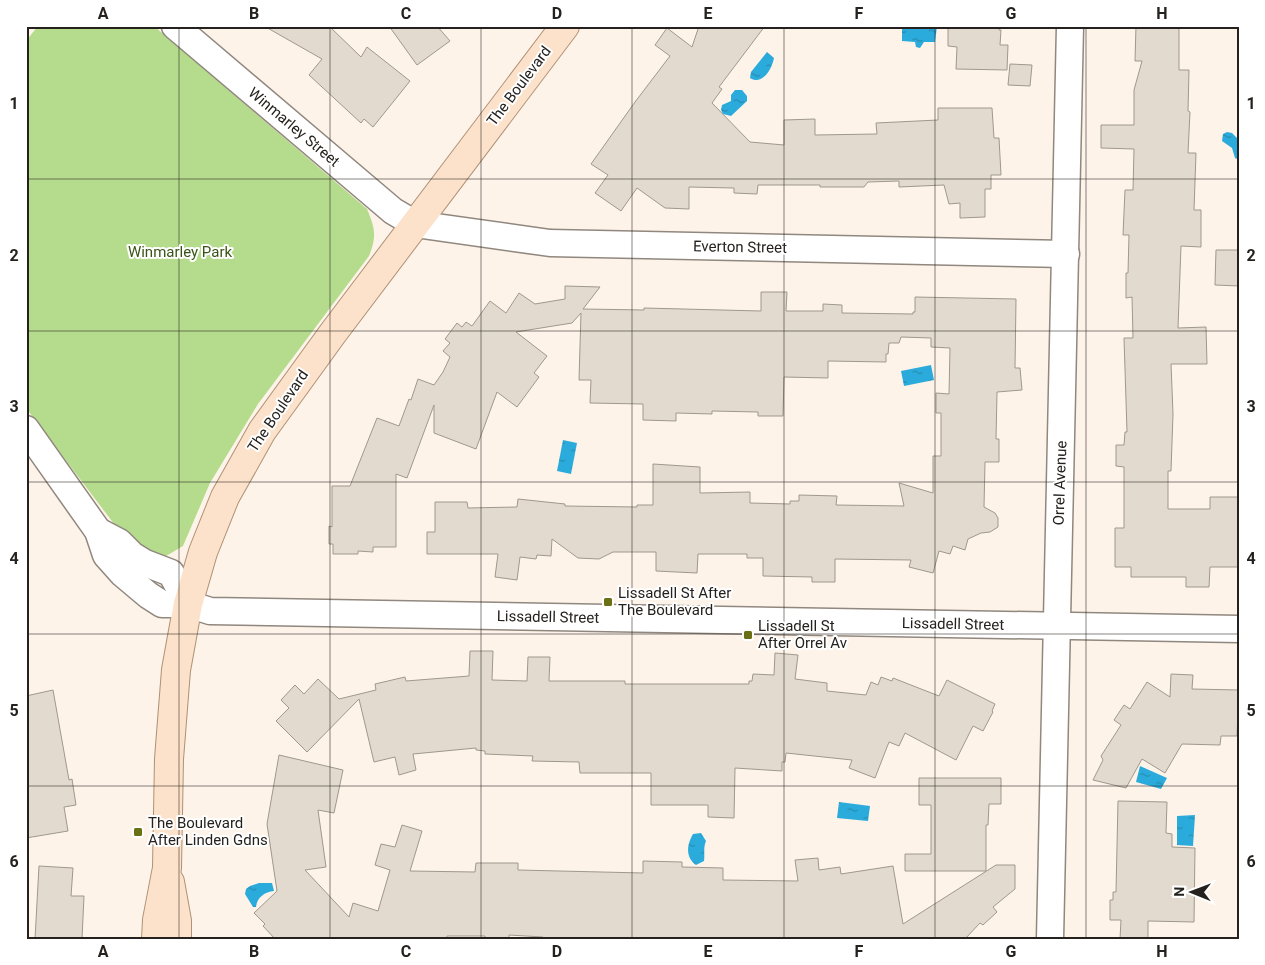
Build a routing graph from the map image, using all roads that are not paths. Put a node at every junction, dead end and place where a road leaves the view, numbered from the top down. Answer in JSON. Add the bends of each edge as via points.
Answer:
{"nodes":[{"id":1,"x":175,"y":26,"type":"edge"},
{"id":2,"x":565,"y":26,"type":"edge"},
{"id":3,"x":1070,"y":26,"type":"edge"},
{"id":4,"x":415,"y":224,"type":"junction"},
{"id":5,"x":1066,"y":254,"type":"junction"},
{"id":6,"x":26,"y":429,"type":"edge"},
{"id":7,"x":188,"y":604,"type":"junction"},
{"id":8,"x":1056,"y":626,"type":"junction"},
{"id":9,"x":1239,"y":628,"type":"edge"},
{"id":10,"x":167,"y":868,"type":"junction"},
{"id":11,"x":156,"y":939,"type":"edge"},
{"id":12,"x":177,"y":939,"type":"edge"},
{"id":13,"x":1050,"y":939,"type":"edge"}],
"edges":[{"from":1,"to":4,"type":"street","name":"Winmarley Street","via":[[393,211]]},
{"from":2,"to":4,"type":"main road","name":"The Boulevard"},
{"from":3,"to":5,"type":"street","name":"Orrel Avenue"},
{"from":4,"to":5,"type":"street","name":"Everton Street","via":[[550,243]]},
{"from":4,"to":7,"type":"main road","name":"The Boulevard","via":[[262,431],[225,497],[203,552]]},
{"from":5,"to":8,"type":"street","name":"Orrel Avenue"},
{"from":6,"to":7,"type":"street","name":"Lissadell Street","via":[[98,531],[106,555],[123,574],[162,604]]},
{"from":7,"to":8,"type":"street","name":"Lissadell Street","via":[[210,610]]},
{"from":7,"to":10,"type":"main road","name":"The Boulevard","via":[[176,670],[169,760]]},
{"from":8,"to":9,"type":"street","name":"Lissadell Street"},
{"from":8,"to":13,"type":"street","name":"Orrel Avenue"},
{"from":10,"to":11,"type":"main road","name":"The Boulevard"},
{"from":10,"to":12,"type":"main road","name":"The Boulevard","via":[[177,921]]}]}
